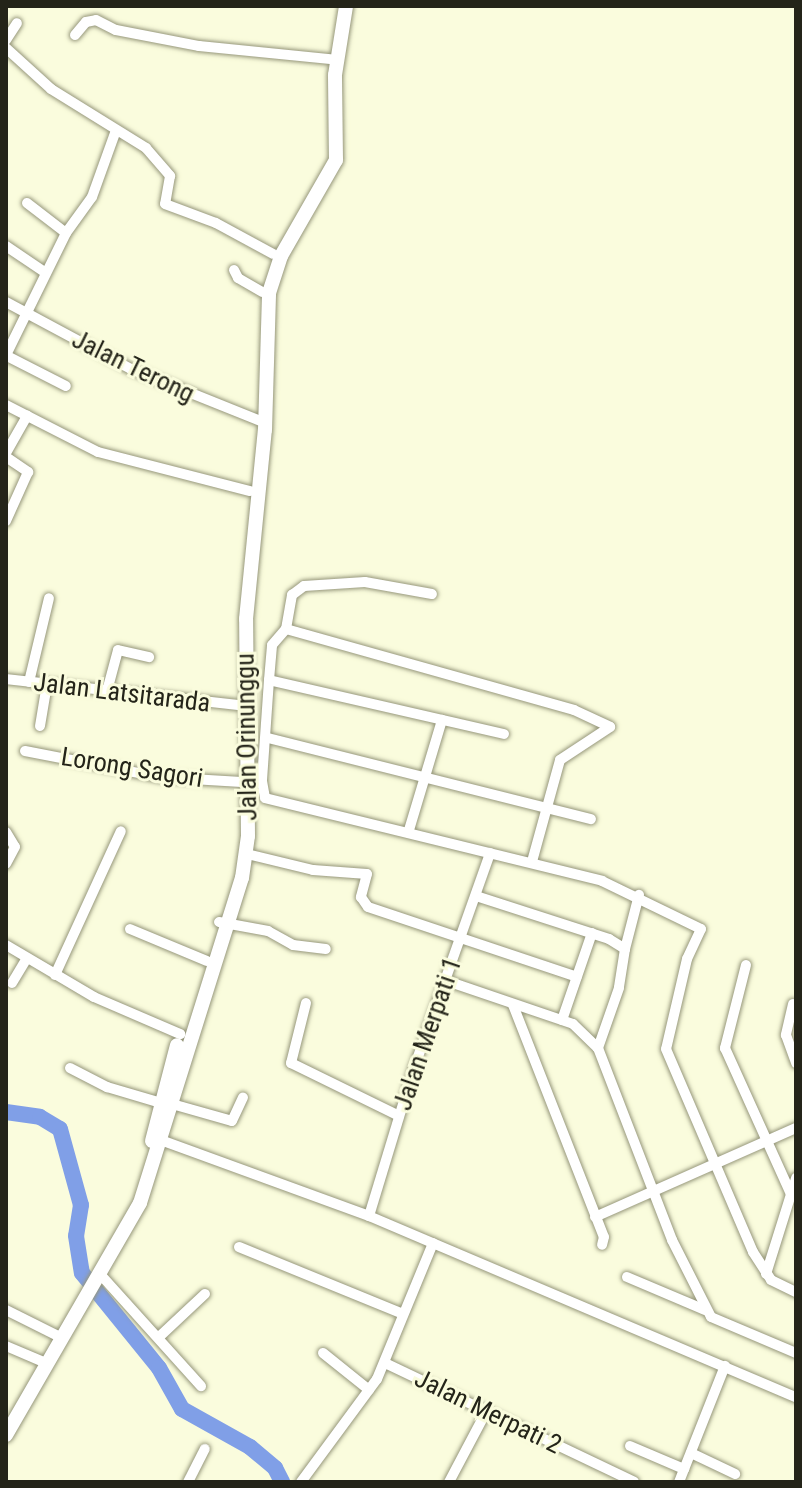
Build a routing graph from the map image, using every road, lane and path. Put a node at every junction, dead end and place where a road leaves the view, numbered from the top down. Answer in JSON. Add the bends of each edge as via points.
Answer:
{"nodes":[{"id":1,"x":340,"y":6,"type":"edge"},
{"id":2,"x":346,"y":6,"type":"edge"},
{"id":3,"x":17,"y":23,"type":"dead end"},
{"id":4,"x":75,"y":35,"type":"dead end"},
{"id":5,"x":6,"y":40,"type":"edge"},
{"id":6,"x":6,"y":48,"type":"edge"},
{"id":7,"x":330,"y":59,"type":"junction"},
{"id":8,"x":115,"y":133,"type":"junction"},
{"id":9,"x":27,"y":203,"type":"dead end"},
{"id":10,"x":66,"y":233,"type":"junction"},
{"id":11,"x":6,"y":246,"type":"edge"},
{"id":12,"x":273,"y":254,"type":"junction"},
{"id":13,"x":234,"y":270,"type":"dead end"},
{"id":14,"x":46,"y":273,"type":"junction"},
{"id":15,"x":262,"y":292,"type":"junction"},
{"id":16,"x":6,"y":302,"type":"edge"},
{"id":17,"x":28,"y":315,"type":"junction"},
{"id":18,"x":7,"y":356,"type":"edge"},
{"id":19,"x":66,"y":386,"type":"dead end"},
{"id":20,"x":6,"y":405,"type":"edge"},
{"id":21,"x":27,"y":416,"type":"junction"},
{"id":22,"x":262,"y":422,"type":"junction"},
{"id":23,"x":6,"y":455,"type":"edge"},
{"id":24,"x":250,"y":491,"type":"junction"},
{"id":25,"x":6,"y":521,"type":"edge"},
{"id":26,"x":247,"y":576,"type":"junction"},
{"id":27,"x":432,"y":594,"type":"dead end"},
{"id":28,"x":49,"y":598,"type":"dead end"},
{"id":29,"x":286,"y":629,"type":"junction"},
{"id":30,"x":149,"y":657,"type":"dead end"},
{"id":31,"x":6,"y":679,"type":"edge"},
{"id":32,"x":269,"y":680,"type":"junction"},
{"id":33,"x":29,"y":682,"type":"junction"},
{"id":34,"x":47,"y":684,"type":"junction"},
{"id":35,"x":107,"y":691,"type":"junction"},
{"id":36,"x":242,"y":706,"type":"junction"},
{"id":37,"x":442,"y":720,"type":"junction"},
{"id":38,"x":40,"y":726,"type":"dead end"},
{"id":39,"x":504,"y":734,"type":"dead end"},
{"id":40,"x":268,"y":738,"type":"junction"},
{"id":41,"x":25,"y":751,"type":"dead end"},
{"id":42,"x":425,"y":775,"type":"junction"},
{"id":43,"x":248,"y":792,"type":"junction"},
{"id":44,"x":545,"y":805,"type":"junction"},
{"id":45,"x":591,"y":819,"type":"dead end"},
{"id":46,"x":409,"y":830,"type":"junction"},
{"id":47,"x":121,"y":831,"type":"dead end"},
{"id":48,"x":6,"y":832,"type":"edge"},
{"id":49,"x":490,"y":853,"type":"junction"},
{"id":50,"x":247,"y":854,"type":"junction"},
{"id":51,"x":532,"y":862,"type":"junction"},
{"id":52,"x":6,"y":864,"type":"edge"},
{"id":53,"x":639,"y":895,"type":"junction"},
{"id":54,"x":476,"y":896,"type":"junction"},
{"id":55,"x":223,"y":923,"type":"junction"},
{"id":56,"x":130,"y":929,"type":"dead end"},
{"id":57,"x":592,"y":933,"type":"junction"},
{"id":58,"x":461,"y":941,"type":"junction"},
{"id":59,"x":6,"y":945,"type":"edge"},
{"id":60,"x":326,"y":949,"type":"dead end"},
{"id":61,"x":625,"y":949,"type":"junction"},
{"id":62,"x":27,"y":958,"type":"junction"},
{"id":63,"x":207,"y":961,"type":"junction"},
{"id":64,"x":746,"y":965,"type":"dead end"},
{"id":65,"x":55,"y":975,"type":"junction"},
{"id":66,"x":577,"y":977,"type":"junction"},
{"id":67,"x":447,"y":981,"type":"junction"},
{"id":68,"x":12,"y":983,"type":"dead end"},
{"id":69,"x":306,"y":1003,"type":"dead end"},
{"id":70,"x":793,"y":1004,"type":"dead end"},
{"id":71,"x":513,"y":1005,"type":"junction"},
{"id":72,"x":562,"y":1020,"type":"junction"},
{"id":73,"x":180,"y":1034,"type":"junction"},
{"id":74,"x":598,"y":1048,"type":"junction"},
{"id":75,"x":796,"y":1063,"type":"edge"},
{"id":76,"x":70,"y":1068,"type":"dead end"},
{"id":77,"x":243,"y":1097,"type":"dead end"},
{"id":78,"x":166,"y":1103,"type":"junction"},
{"id":79,"x":399,"y":1116,"type":"junction"},
{"id":80,"x":796,"y":1128,"type":"edge"},
{"id":81,"x":767,"y":1138,"type":"junction"},
{"id":82,"x":157,"y":1139,"type":"junction"},
{"id":83,"x":714,"y":1164,"type":"junction"},
{"id":84,"x":796,"y":1178,"type":"edge"},
{"id":85,"x":655,"y":1191,"type":"junction"},
{"id":86,"x":791,"y":1194,"type":"junction"},
{"id":87,"x":369,"y":1216,"type":"junction"},
{"id":88,"x":595,"y":1217,"type":"junction"},
{"id":89,"x":433,"y":1243,"type":"junction"},
{"id":90,"x":602,"y":1245,"type":"dead end"},
{"id":91,"x":239,"y":1247,"type":"dead end"},
{"id":92,"x":766,"y":1274,"type":"junction"},
{"id":93,"x":96,"y":1277,"type":"junction"},
{"id":94,"x":627,"y":1277,"type":"dead end"},
{"id":95,"x":796,"y":1292,"type":"edge"},
{"id":96,"x":82,"y":1294,"type":"junction"},
{"id":97,"x":205,"y":1294,"type":"dead end"},
{"id":98,"x":6,"y":1310,"type":"edge"},
{"id":99,"x":707,"y":1311,"type":"junction"},
{"id":100,"x":403,"y":1314,"type":"junction"},
{"id":101,"x":56,"y":1335,"type":"junction"},
{"id":102,"x":159,"y":1337,"type":"junction"},
{"id":103,"x":6,"y":1346,"type":"edge"},
{"id":104,"x":323,"y":1353,"type":"dead end"},
{"id":105,"x":796,"y":1353,"type":"edge"},
{"id":106,"x":41,"y":1361,"type":"junction"},
{"id":107,"x":385,"y":1363,"type":"junction"},
{"id":108,"x":725,"y":1366,"type":"junction"},
{"id":109,"x":201,"y":1386,"type":"dead end"},
{"id":110,"x":369,"y":1390,"type":"junction"},
{"id":111,"x":796,"y":1397,"type":"edge"},
{"id":112,"x":486,"y":1412,"type":"junction"},
{"id":113,"x":6,"y":1420,"type":"edge"},
{"id":114,"x":6,"y":1435,"type":"edge"},
{"id":115,"x":630,"y":1446,"type":"dead end"},
{"id":116,"x":205,"y":1449,"type":"dead end"},
{"id":117,"x":691,"y":1453,"type":"junction"},
{"id":118,"x":684,"y":1469,"type":"junction"},
{"id":119,"x":735,"y":1474,"type":"dead end"},
{"id":120,"x":188,"y":1482,"type":"edge"},
{"id":121,"x":301,"y":1482,"type":"edge"},
{"id":122,"x":449,"y":1482,"type":"edge"},
{"id":123,"x":634,"y":1482,"type":"edge"},
{"id":124,"x":679,"y":1482,"type":"edge"}],
"edges":[{"from":1,"to":7,"type":"street","name":"Jalan Orinunggu"},
{"from":2,"to":22,"type":"street","name":"Jalan Orinunggu","via":[[335,75],[336,160],[271,278]]},
{"from":3,"to":5,"type":"street"},
{"from":4,"to":7,"type":"street","via":[[86,22],[96,20],[116,30],[199,46]]},
{"from":6,"to":8,"type":"street","via":[[51,89]]},
{"from":7,"to":12,"type":"street","name":"Jalan Orinunggu","via":[[327,166]]},
{"from":8,"to":10,"type":"street","via":[[92,197]]},
{"from":8,"to":12,"type":"street","via":[[146,148],[170,176],[165,204],[216,223]]},
{"from":9,"to":10,"type":"street"},
{"from":10,"to":14,"type":"street"},
{"from":11,"to":14,"type":"street"},
{"from":12,"to":15,"type":"street","name":"Jalan Orinunggu"},
{"from":13,"to":15,"type":"street"},
{"from":14,"to":17,"type":"street"},
{"from":15,"to":22,"type":"street","name":"Jalan Orinunggu"},
{"from":16,"to":17,"type":"street","name":"Jalan Terong"},
{"from":17,"to":18,"type":"street"},
{"from":17,"to":22,"type":"street","name":"Jalan Terong","via":[[144,375]]},
{"from":18,"to":19,"type":"street"},
{"from":20,"to":21,"type":"street"},
{"from":21,"to":23,"type":"street"},
{"from":21,"to":24,"type":"street","via":[[98,452]]},
{"from":22,"to":24,"type":"street","name":"Jalan Orinunggu"},
{"from":22,"to":26,"type":"street","name":"Jalan Orinunggu"},
{"from":23,"to":25,"type":"street","via":[[28,472]]},
{"from":24,"to":26,"type":"street","name":"Jalan Orinunggu"},
{"from":26,"to":36,"type":"street","name":"Jalan Orinunggu"},
{"from":27,"to":29,"type":"street","via":[[365,582],[304,586],[292,595]]},
{"from":28,"to":33,"type":"street"},
{"from":29,"to":32,"type":"street","via":[[272,645]]},
{"from":29,"to":44,"type":"street","via":[[574,710],[610,727],[560,760]]},
{"from":30,"to":35,"type":"street","via":[[118,650]]},
{"from":31,"to":33,"type":"street","name":"Jalan Latsitarada"},
{"from":32,"to":37,"type":"street"},
{"from":32,"to":40,"type":"street"},
{"from":33,"to":34,"type":"street","name":"Jalan Latsitarada"},
{"from":34,"to":35,"type":"street","name":"Jalan Latsitarada"},
{"from":34,"to":38,"type":"street"},
{"from":35,"to":36,"type":"street","name":"Jalan Latsitarada"},
{"from":36,"to":43,"type":"street","name":"Jalan Orinunggu"},
{"from":37,"to":39,"type":"street"},
{"from":37,"to":42,"type":"street"},
{"from":40,"to":42,"type":"street"},
{"from":40,"to":43,"type":"street"},
{"from":41,"to":43,"type":"street","name":"Lorong Sagori"},
{"from":42,"to":44,"type":"street"},
{"from":42,"to":46,"type":"street"},
{"from":43,"to":46,"type":"street","name":"Lorong Sagori"},
{"from":43,"to":50,"type":"street","name":"Jalan Orinunggu"},
{"from":43,"to":55,"type":"street","name":"Jalan Orinunggu"},
{"from":44,"to":45,"type":"street"},
{"from":44,"to":51,"type":"street"},
{"from":46,"to":49,"type":"street","name":"Lorong Sagori"},
{"from":47,"to":65,"type":"street"},
{"from":48,"to":52,"type":"street","via":[[15,847]]},
{"from":49,"to":51,"type":"street","name":"Lorong Sagori"},
{"from":49,"to":54,"type":"street","name":"Jalan Merpati 1"},
{"from":50,"to":55,"type":"street","name":"Jalan Orinunggu"},
{"from":50,"to":58,"type":"street","via":[[313,870],[367,874],[364,904]]},
{"from":51,"to":53,"type":"street","name":"Lorong Sagori"},
{"from":53,"to":61,"type":"street"},
{"from":53,"to":83,"type":"street","name":"Lorong Sagori","via":[[701,929],[687,959],[666,1049]]},
{"from":54,"to":57,"type":"street"},
{"from":54,"to":58,"type":"street","name":"Jalan Merpati 1"},
{"from":55,"to":60,"type":"street","via":[[268,931],[293,945]]},
{"from":55,"to":63,"type":"street","name":"Jalan Orinunggu"},
{"from":55,"to":78,"type":"street","name":"Jalan Orinunggu"},
{"from":56,"to":63,"type":"street"},
{"from":57,"to":61,"type":"street"},
{"from":57,"to":66,"type":"street"},
{"from":58,"to":66,"type":"street"},
{"from":58,"to":67,"type":"street","name":"Jalan Merpati 1"},
{"from":59,"to":62,"type":"street"},
{"from":61,"to":74,"type":"street","via":[[619,988]]},
{"from":62,"to":65,"type":"street"},
{"from":62,"to":68,"type":"street"},
{"from":63,"to":73,"type":"street","name":"Jalan Orinunggu"},
{"from":64,"to":81,"type":"street","via":[[724,1042]]},
{"from":65,"to":73,"type":"street"},
{"from":66,"to":72,"type":"street"},
{"from":67,"to":71,"type":"street"},
{"from":67,"to":79,"type":"street","name":"Jalan Merpati 1"},
{"from":69,"to":79,"type":"street","via":[[291,1063]]},
{"from":70,"to":75,"type":"street","via":[[786,1035]]},
{"from":71,"to":72,"type":"street"},
{"from":71,"to":88,"type":"street"},
{"from":72,"to":74,"type":"street","via":[[584,1030]]},
{"from":73,"to":78,"type":"street","name":"Jalan Orinunggu"},
{"from":74,"to":85,"type":"street"},
{"from":76,"to":78,"type":"street","via":[[99,1084]]},
{"from":77,"to":78,"type":"street","via":[[232,1121]]},
{"from":78,"to":82,"type":"street","name":"Jalan Orinunggu"},
{"from":79,"to":87,"type":"street","name":"Jalan Merpati 1"},
{"from":80,"to":81,"type":"street"},
{"from":81,"to":83,"type":"street"},
{"from":81,"to":86,"type":"street"},
{"from":82,"to":87,"type":"street"},
{"from":82,"to":93,"type":"street","name":"Jalan Orinunggu"},
{"from":83,"to":85,"type":"street"},
{"from":83,"to":92,"type":"street"},
{"from":84,"to":86,"type":"street"},
{"from":85,"to":88,"type":"street"},
{"from":85,"to":99,"type":"street"},
{"from":86,"to":92,"type":"street"},
{"from":87,"to":89,"type":"street"},
{"from":88,"to":90,"type":"street"},
{"from":89,"to":100,"type":"street"},
{"from":89,"to":108,"type":"street"},
{"from":91,"to":100,"type":"street"},
{"from":92,"to":95,"type":"street"},
{"from":93,"to":96,"type":"street","name":"Jalan Orinunggu"},
{"from":93,"to":102,"type":"street"},
{"from":94,"to":99,"type":"street"},
{"from":96,"to":101,"type":"street","name":"Jalan Orinunggu"},
{"from":96,"to":114,"type":"street","name":"Jalan Orinunggu"},
{"from":97,"to":102,"type":"street"},
{"from":98,"to":101,"type":"street"},
{"from":99,"to":105,"type":"street","via":[[726,1325]]},
{"from":100,"to":107,"type":"street"},
{"from":101,"to":106,"type":"street","name":"Jalan Orinunggu"},
{"from":102,"to":109,"type":"street"},
{"from":103,"to":106,"type":"street"},
{"from":104,"to":110,"type":"street"},
{"from":106,"to":113,"type":"street","name":"Jalan Orinunggu"},
{"from":107,"to":110,"type":"street"},
{"from":107,"to":112,"type":"street","name":"Jalan Merpati 2"},
{"from":108,"to":111,"type":"street"},
{"from":108,"to":117,"type":"street"},
{"from":110,"to":121,"type":"street"},
{"from":112,"to":122,"type":"street"},
{"from":112,"to":123,"type":"street","name":"Jalan Merpati 2"},
{"from":115,"to":118,"type":"street"},
{"from":116,"to":120,"type":"street"},
{"from":117,"to":118,"type":"street"},
{"from":117,"to":119,"type":"street"},
{"from":118,"to":124,"type":"street"}]}
